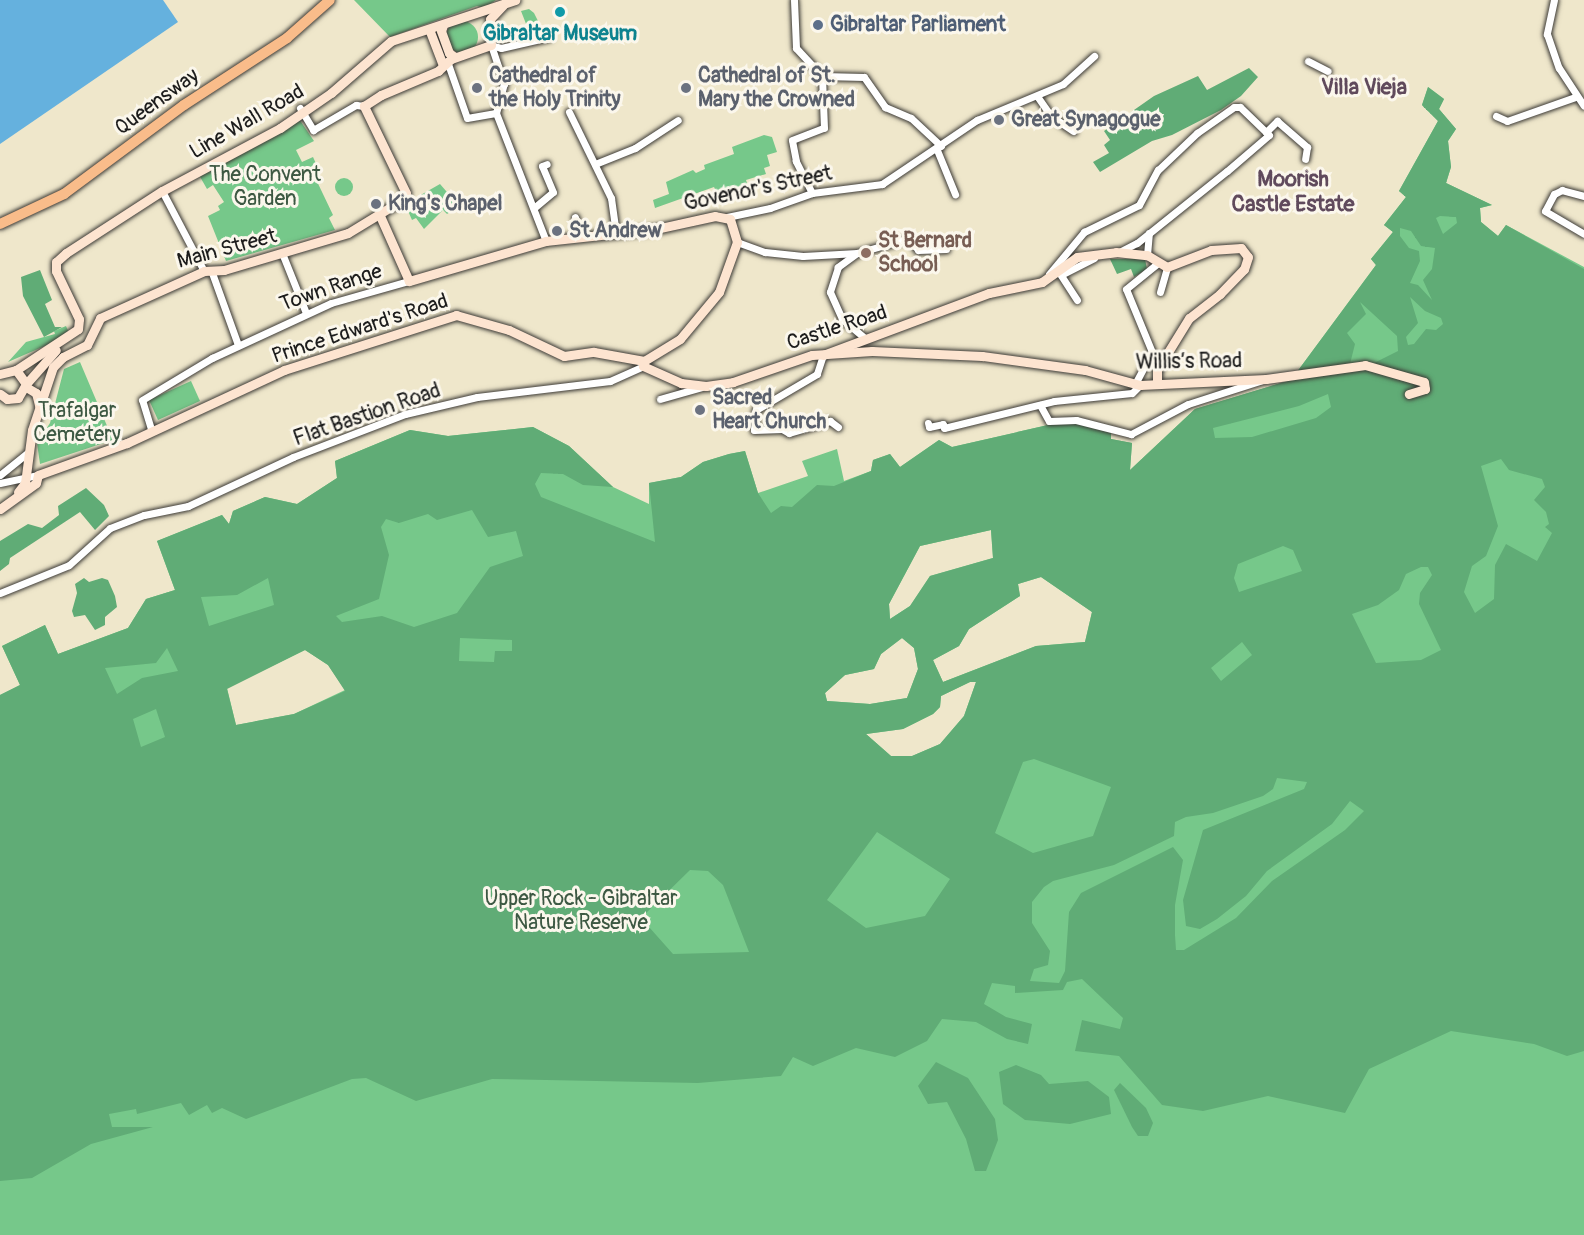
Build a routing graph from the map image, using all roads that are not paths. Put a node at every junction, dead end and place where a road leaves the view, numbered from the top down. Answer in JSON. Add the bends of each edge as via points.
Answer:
{"nodes":[{"id":1,"x":330,"y":0,"type":"edge"},
{"id":2,"x":515,"y":0,"type":"edge"},
{"id":3,"x":794,"y":0,"type":"edge"},
{"id":4,"x":1554,"y":0,"type":"edge"},
{"id":5,"x":503,"y":5,"type":"junction"},
{"id":6,"x":443,"y":25,"type":"junction"},
{"id":7,"x":429,"y":29,"type":"junction"},
{"id":8,"x":549,"y":37,"type":"dead end"},
{"id":9,"x":491,"y":45,"type":"junction"},
{"id":10,"x":1094,"y":56,"type":"dead end"},
{"id":11,"x":448,"y":61,"type":"junction"},
{"id":12,"x":1308,"y":61,"type":"dead end"},
{"id":13,"x":1328,"y":71,"type":"dead end"},
{"id":14,"x":822,"y":76,"type":"junction"},
{"id":15,"x":1036,"y":96,"type":"junction"},
{"id":16,"x":1575,"y":97,"type":"junction"},
{"id":17,"x":364,"y":106,"type":"junction"},
{"id":18,"x":1584,"y":106,"type":"edge"},
{"id":19,"x":301,"y":111,"type":"junction"},
{"id":20,"x":569,"y":112,"type":"dead end"},
{"id":21,"x":496,"y":113,"type":"junction"},
{"id":22,"x":1496,"y":116,"type":"dead end"},
{"id":23,"x":678,"y":120,"type":"dead end"},
{"id":24,"x":1073,"y":131,"type":"dead end"},
{"id":25,"x":1266,"y":132,"type":"junction"},
{"id":26,"x":939,"y":148,"type":"junction"},
{"id":27,"x":1305,"y":159,"type":"dead end"},
{"id":28,"x":547,"y":164,"type":"dead end"},
{"id":29,"x":595,"y":164,"type":"junction"},
{"id":30,"x":162,"y":191,"type":"junction"},
{"id":31,"x":812,"y":193,"type":"junction"},
{"id":32,"x":955,"y":194,"type":"dead end"},
{"id":33,"x":1584,"y":196,"type":"edge"},
{"id":34,"x":535,"y":207,"type":"junction"},
{"id":35,"x":380,"y":216,"type":"junction"},
{"id":36,"x":575,"y":217,"type":"dead end"},
{"id":37,"x":727,"y":217,"type":"junction"},
{"id":38,"x":0,"y":224,"type":"edge"},
{"id":39,"x":616,"y":233,"type":"junction"},
{"id":40,"x":1149,"y":233,"type":"junction"},
{"id":41,"x":1584,"y":234,"type":"edge"},
{"id":42,"x":578,"y":237,"type":"junction"},
{"id":43,"x":546,"y":241,"type":"junction"},
{"id":44,"x":737,"y":242,"type":"junction"},
{"id":45,"x":946,"y":249,"type":"dead end"},
{"id":46,"x":1118,"y":252,"type":"junction"},
{"id":47,"x":282,"y":253,"type":"junction"},
{"id":48,"x":857,"y":253,"type":"junction"},
{"id":49,"x":1147,"y":255,"type":"junction"},
{"id":50,"x":1099,"y":256,"type":"junction"},
{"id":51,"x":1157,"y":264,"type":"junction"},
{"id":52,"x":1167,"y":267,"type":"junction"},
{"id":53,"x":207,"y":270,"type":"junction"},
{"id":54,"x":1044,"y":280,"type":"junction"},
{"id":55,"x":409,"y":281,"type":"junction"},
{"id":56,"x":1160,"y":292,"type":"dead end"},
{"id":57,"x":1077,"y":300,"type":"dead end"},
{"id":58,"x":306,"y":313,"type":"junction"},
{"id":59,"x":79,"y":319,"type":"junction"},
{"id":60,"x":96,"y":321,"type":"junction"},
{"id":61,"x":866,"y":339,"type":"junction"},
{"id":62,"x":238,"y":345,"type":"junction"},
{"id":63,"x":823,"y":355,"type":"junction"},
{"id":64,"x":644,"y":361,"type":"junction"},
{"id":65,"x":16,"y":370,"type":"junction"},
{"id":66,"x":0,"y":374,"type":"edge"},
{"id":67,"x":1266,"y":379,"type":"junction"},
{"id":68,"x":1157,"y":383,"type":"junction"},
{"id":69,"x":1138,"y":384,"type":"junction"},
{"id":70,"x":26,"y":386,"type":"junction"},
{"id":71,"x":706,"y":386,"type":"junction"},
{"id":72,"x":1409,"y":394,"type":"dead end"},
{"id":73,"x":0,"y":395,"type":"edge"},
{"id":74,"x":660,"y":399,"type":"dead end"},
{"id":75,"x":1040,"y":405,"type":"junction"},
{"id":76,"x":40,"y":412,"type":"junction"},
{"id":77,"x":928,"y":423,"type":"dead end"},
{"id":78,"x":838,"y":427,"type":"dead end"},
{"id":79,"x":151,"y":429,"type":"junction"},
{"id":80,"x":27,"y":453,"type":"junction"},
{"id":81,"x":0,"y":475,"type":"edge"},
{"id":82,"x":38,"y":475,"type":"junction"},
{"id":83,"x":26,"y":478,"type":"junction"},
{"id":84,"x":0,"y":483,"type":"edge"},
{"id":85,"x":15,"y":496,"type":"junction"},
{"id":86,"x":0,"y":509,"type":"edge"},
{"id":87,"x":0,"y":593,"type":"edge"}],
"edges":[{"from":1,"to":38,"type":"main road","name":"Queensway","via":[[287,38],[184,105],[64,194]]},
{"from":2,"to":5,"type":"street","name":"Line Wall Road"},
{"from":3,"to":14,"type":"street","via":[[796,48]]},
{"from":4,"to":16,"type":"street","via":[[1547,34]]},
{"from":5,"to":6,"type":"street","name":"Line Wall Road"},
{"from":5,"to":9,"type":"street","via":[[490,19]]},
{"from":6,"to":7,"type":"street","name":"Line Wall Road"},
{"from":6,"to":11,"type":"street"},
{"from":7,"to":11,"type":"street"},
{"from":7,"to":19,"type":"street","name":"Line Wall Road","via":[[387,44]]},
{"from":8,"to":9,"type":"street","via":[[501,48]]},
{"from":9,"to":11,"type":"street"},
{"from":9,"to":21,"type":"street","via":[[504,84]]},
{"from":10,"to":15,"type":"street","name":"Govenor's Street","via":[[1071,78]]},
{"from":11,"to":17,"type":"street"},
{"from":11,"to":21,"type":"street","via":[[467,118]]},
{"from":12,"to":13,"type":"street"},
{"from":14,"to":26,"type":"street","via":[[864,77],[885,107],[911,118]]},
{"from":14,"to":31,"type":"street","via":[[824,128],[792,140],[796,161]]},
{"from":15,"to":24,"type":"street","via":[[1054,119]]},
{"from":15,"to":26,"type":"street","name":"Govenor's Street","via":[[977,120]]},
{"from":16,"to":18,"type":"street"},
{"from":16,"to":22,"type":"street","via":[[1508,121]]},
{"from":17,"to":19,"type":"street","via":[[356,105],[313,130]]},
{"from":17,"to":35,"type":"street","name":"Main Street","via":[[406,193],[404,199]]},
{"from":19,"to":30,"type":"street","name":"Line Wall Road"},
{"from":20,"to":29,"type":"street"},
{"from":21,"to":34,"type":"street"},
{"from":23,"to":29,"type":"street","via":[[635,148]]},
{"from":25,"to":27,"type":"street","via":[[1277,120],[1307,147]]},
{"from":25,"to":40,"type":"street","via":[[1269,135]]},
{"from":25,"to":54,"type":"street","via":[[1240,107],[1234,107],[1158,170],[1139,205],[1084,232]]},
{"from":26,"to":31,"type":"street","name":"Govenor's Street","via":[[882,184]]},
{"from":26,"to":32,"type":"street"},
{"from":28,"to":34,"type":"street","via":[[542,166],[553,192]]},
{"from":29,"to":39,"type":"street","via":[[610,198]]},
{"from":30,"to":53,"type":"street"},
{"from":30,"to":59,"type":"street","name":"Line Wall Road","via":[[58,260],[57,274]]},
{"from":31,"to":37,"type":"street","name":"Govenor's Street","via":[[770,208]]},
{"from":33,"to":41,"type":"street","via":[[1562,190],[1554,194],[1545,211]]},
{"from":34,"to":43,"type":"street"},
{"from":35,"to":47,"type":"street","name":"Main Street","via":[[348,233]]},
{"from":35,"to":55,"type":"street"},
{"from":36,"to":42,"type":"street"},
{"from":37,"to":39,"type":"street","name":"Govenor's Street"},
{"from":37,"to":44,"type":"street"},
{"from":39,"to":42,"type":"street","name":"Govenor's Street"},
{"from":40,"to":46,"type":"street"},
{"from":40,"to":49,"type":"street"},
{"from":42,"to":43,"type":"street","name":"Town Range"},
{"from":43,"to":55,"type":"street","name":"Town Range"},
{"from":44,"to":48,"type":"street","via":[[765,252],[794,256]]},
{"from":44,"to":64,"type":"street","via":[[723,288],[680,339]]},
{"from":45,"to":48,"type":"street","via":[[918,250],[909,238]]},
{"from":46,"to":49,"type":"street"},
{"from":46,"to":50,"type":"street"},
{"from":47,"to":53,"type":"street","name":"Main Street","via":[[224,270]]},
{"from":47,"to":58,"type":"street"},
{"from":48,"to":61,"type":"street","via":[[838,267],[829,288],[842,320]]},
{"from":49,"to":51,"type":"street"},
{"from":50,"to":54,"type":"street","via":[[1077,257]]},
{"from":50,"to":57,"type":"street","via":[[1062,275]]},
{"from":51,"to":52,"type":"street"},
{"from":51,"to":69,"type":"street","via":[[1126,289],[1151,350]]},
{"from":52,"to":56,"type":"street"},
{"from":52,"to":68,"type":"street","via":[[1225,248],[1241,248],[1248,256],[1233,282],[1189,318],[1157,370]]},
{"from":53,"to":60,"type":"street","name":"Main Street"},
{"from":53,"to":62,"type":"street"},
{"from":54,"to":61,"type":"street","name":"Castle Road","via":[[989,293]]},
{"from":55,"to":58,"type":"street","name":"Town Range"},
{"from":58,"to":62,"type":"street","name":"Town Range"},
{"from":59,"to":60,"type":"street"},
{"from":59,"to":65,"type":"street","via":[[74,334]]},
{"from":60,"to":70,"type":"street","name":"Main Street","via":[[52,353]]},
{"from":60,"to":76,"type":"street","via":[[87,345],[56,364]]},
{"from":61,"to":63,"type":"street","name":"Castle Road"},
{"from":62,"to":79,"type":"street","name":"Town Range","via":[[142,400]]},
{"from":63,"to":69,"type":"street","name":"Willis’s Road","via":[[872,351],[982,356],[1084,370]]},
{"from":63,"to":71,"type":"street","name":"Castle Road"},
{"from":63,"to":78,"type":"street","via":[[821,369],[812,378],[756,410],[754,430],[782,429],[789,433],[830,421]]},
{"from":64,"to":71,"type":"street","name":"Castle Road","via":[[681,383]]},
{"from":64,"to":79,"type":"street","name":"Prince Edward's Road","via":[[594,352],[564,356],[509,330],[462,314],[318,357]]},
{"from":64,"to":87,"type":"street","name":"Flat Bastion Road","via":[[610,381],[477,397],[405,414],[293,457],[188,506],[144,515],[110,528],[69,565]]},
{"from":65,"to":66,"type":"street"},
{"from":65,"to":70,"type":"street"},
{"from":67,"to":68,"type":"street","name":"Willis’s Road"},
{"from":67,"to":72,"type":"street","name":"Willis’s Road","via":[[1365,365],[1424,382],[1425,389]]},
{"from":67,"to":75,"type":"street","via":[[1254,386],[1188,404],[1131,434],[1076,420],[1049,421]]},
{"from":68,"to":69,"type":"street","name":"Willis’s Road"},
{"from":69,"to":75,"type":"street","via":[[1132,393]]},
{"from":70,"to":73,"type":"street","via":[[15,399]]},
{"from":70,"to":76,"type":"street","via":[[36,393]]},
{"from":71,"to":74,"type":"street"},
{"from":75,"to":77,"type":"street","via":[[944,428],[943,424],[928,428]]},
{"from":76,"to":80,"type":"street"},
{"from":79,"to":82,"type":"street","name":"Prince Edward's Road","via":[[116,448],[101,450]]},
{"from":80,"to":81,"type":"street"},
{"from":80,"to":83,"type":"street"},
{"from":82,"to":83,"type":"street"},
{"from":82,"to":85,"type":"street","via":[[36,483]]},
{"from":83,"to":84,"type":"street"},
{"from":83,"to":85,"type":"street"},
{"from":85,"to":86,"type":"street"}]}
